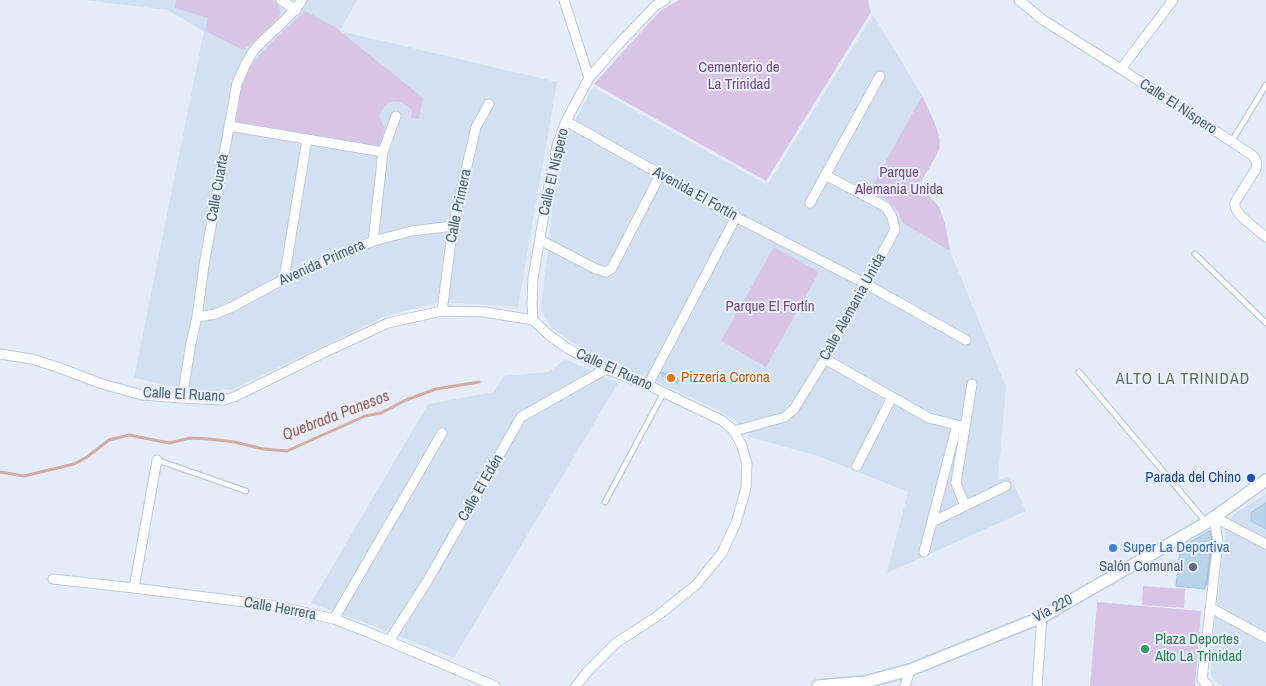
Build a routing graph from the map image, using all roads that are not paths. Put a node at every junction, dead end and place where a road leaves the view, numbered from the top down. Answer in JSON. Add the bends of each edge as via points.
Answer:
{"nodes":[{"id":1,"x":281,"y":0,"type":"edge"},
{"id":2,"x":302,"y":0,"type":"edge"},
{"id":3,"x":564,"y":0,"type":"edge"},
{"id":4,"x":665,"y":0,"type":"edge"},
{"id":5,"x":1018,"y":0,"type":"edge"},
{"id":6,"x":1173,"y":0,"type":"edge"},
{"id":7,"x":296,"y":10,"type":"junction"},
{"id":8,"x":1121,"y":69,"type":"junction"},
{"id":9,"x":880,"y":76,"type":"dead end"},
{"id":10,"x":590,"y":78,"type":"junction"},
{"id":11,"x":1266,"y":85,"type":"edge"},
{"id":12,"x":489,"y":104,"type":"dead end"},
{"id":13,"x":396,"y":116,"type":"dead end"},
{"id":14,"x":566,"y":121,"type":"junction"},
{"id":15,"x":229,"y":126,"type":"junction"},
{"id":16,"x":307,"y":139,"type":"junction"},
{"id":17,"x":1232,"y":141,"type":"junction"},
{"id":18,"x":383,"y":152,"type":"junction"},
{"id":19,"x":660,"y":175,"type":"junction"},
{"id":20,"x":825,"y":175,"type":"junction"},
{"id":21,"x":810,"y":204,"type":"dead end"},
{"id":22,"x":736,"y":217,"type":"junction"},
{"id":23,"x":452,"y":226,"type":"junction"},
{"id":24,"x":1266,"y":237,"type":"edge"},
{"id":25,"x":540,"y":240,"type":"junction"},
{"id":26,"x":373,"y":241,"type":"junction"},
{"id":27,"x":1195,"y":254,"type":"dead end"},
{"id":28,"x":284,"y":279,"type":"junction"},
{"id":29,"x":866,"y":284,"type":"junction"},
{"id":30,"x":442,"y":311,"type":"junction"},
{"id":31,"x":197,"y":317,"type":"junction"},
{"id":32,"x":533,"y":320,"type":"junction"},
{"id":33,"x":1266,"y":323,"type":"edge"},
{"id":34,"x":966,"y":340,"type":"dead end"},
{"id":35,"x":0,"y":354,"type":"edge"},
{"id":36,"x":825,"y":359,"type":"junction"},
{"id":37,"x":606,"y":369,"type":"junction"},
{"id":38,"x":1079,"y":372,"type":"dead end"},
{"id":39,"x":972,"y":384,"type":"dead end"},
{"id":40,"x":648,"y":385,"type":"junction"},
{"id":41,"x":664,"y":392,"type":"junction"},
{"id":42,"x":892,"y":397,"type":"junction"},
{"id":43,"x":182,"y":398,"type":"junction"},
{"id":44,"x":961,"y":426,"type":"junction"},
{"id":45,"x":734,"y":431,"type":"junction"},
{"id":46,"x":442,"y":433,"type":"dead end"},
{"id":47,"x":157,"y":460,"type":"joint"},
{"id":48,"x":857,"y":466,"type":"dead end"},
{"id":49,"x":1266,"y":480,"type":"edge"},
{"id":50,"x":1006,"y":486,"type":"dead end"},
{"id":51,"x":246,"y":491,"type":"dead end"},
{"id":52,"x":605,"y":502,"type":"dead end"},
{"id":53,"x":965,"y":506,"type":"junction"},
{"id":54,"x":1210,"y":520,"type":"junction"},
{"id":55,"x":932,"y":522,"type":"junction"},
{"id":56,"x":1266,"y":544,"type":"edge"},
{"id":57,"x":924,"y":552,"type":"dead end"},
{"id":58,"x":52,"y":580,"type":"dead end"},
{"id":59,"x":134,"y":588,"type":"junction"},
{"id":60,"x":1211,"y":608,"type":"junction"},
{"id":61,"x":1042,"y":617,"type":"junction"},
{"id":62,"x":334,"y":619,"type":"junction"},
{"id":63,"x":1266,"y":638,"type":"edge"},
{"id":64,"x":390,"y":642,"type":"junction"},
{"id":65,"x":910,"y":670,"type":"junction"},
{"id":66,"x":587,"y":672,"type":"junction"},
{"id":67,"x":1205,"y":682,"type":"edge"},
{"id":68,"x":495,"y":686,"type":"edge"},
{"id":69,"x":576,"y":686,"type":"edge"},
{"id":70,"x":587,"y":686,"type":"edge"},
{"id":71,"x":818,"y":686,"type":"edge"},
{"id":72,"x":905,"y":686,"type":"edge"},
{"id":73,"x":1037,"y":686,"type":"edge"}],
"edges":[{"from":1,"to":7,"type":"street"},
{"from":2,"to":7,"type":"street","name":"Calle Cuarta"},
{"from":3,"to":10,"type":"street"},
{"from":4,"to":10,"type":"street","name":"Calle El Níspero","via":[[655,6]]},
{"from":5,"to":8,"type":"street","name":"Calle El Níspero","via":[[1043,20]]},
{"from":6,"to":8,"type":"street"},
{"from":7,"to":15,"type":"street","name":"Calle Cuarta","via":[[255,49],[247,62],[238,83]]},
{"from":8,"to":17,"type":"street","name":"Calle El Níspero"},
{"from":9,"to":20,"type":"street"},
{"from":10,"to":14,"type":"street","name":"Calle El Níspero"},
{"from":11,"to":17,"type":"lane"},
{"from":12,"to":23,"type":"street","name":"Calle Primera","via":[[476,127]]},
{"from":13,"to":18,"type":"street"},
{"from":14,"to":19,"type":"street","name":"Avenida El Fortín"},
{"from":14,"to":25,"type":"street","name":"Calle El Níspero","via":[[557,146]]},
{"from":15,"to":16,"type":"street"},
{"from":15,"to":31,"type":"street","name":"Calle Cuarta"},
{"from":16,"to":18,"type":"street"},
{"from":16,"to":28,"type":"street"},
{"from":17,"to":24,"type":"street","name":"Calle El Níspero","via":[[1256,158],[1257,164],[1234,204],[1235,209]]},
{"from":18,"to":26,"type":"street"},
{"from":19,"to":22,"type":"street","name":"Avenida El Fortín"},
{"from":19,"to":25,"type":"street","via":[[612,268],[606,272]]},
{"from":20,"to":21,"type":"street"},
{"from":20,"to":29,"type":"street","name":"Calle Alemania Unida","via":[[886,207],[892,216],[895,230]]},
{"from":22,"to":29,"type":"street","name":"Avenida El Fortín"},
{"from":22,"to":40,"type":"street"},
{"from":23,"to":26,"type":"street","name":"Avenida Primera","via":[[412,231]]},
{"from":23,"to":30,"type":"street","name":"Calle Primera"},
{"from":25,"to":32,"type":"street","name":"Calle El Níspero","via":[[533,278]]},
{"from":26,"to":28,"type":"street","name":"Avenida Primera"},
{"from":27,"to":33,"type":"lane"},
{"from":28,"to":31,"type":"street","name":"Avenida Primera","via":[[232,307]]},
{"from":29,"to":34,"type":"street","name":"Avenida El Fortín"},
{"from":29,"to":36,"type":"street","name":"Calle Alemania Unida"},
{"from":30,"to":32,"type":"street","name":"Calle El Ruano","via":[[485,312]]},
{"from":30,"to":43,"type":"street","name":"Calle El Ruano","via":[[388,323],[234,397],[224,400]]},
{"from":31,"to":43,"type":"street","name":"Calle Cuarta"},
{"from":32,"to":37,"type":"street","name":"Calle El Ruano","via":[[567,348]]},
{"from":35,"to":43,"type":"street","name":"Calle El Ruano","via":[[32,359],[142,395]]},
{"from":36,"to":42,"type":"street"},
{"from":36,"to":45,"type":"street","name":"Calle Alemania Unida","via":[[794,409],[785,417]]},
{"from":37,"to":40,"type":"street","name":"Calle El Ruano"},
{"from":37,"to":64,"type":"street","name":"Calle El Edén","via":[[521,417]]},
{"from":38,"to":54,"type":"lane"},
{"from":39,"to":44,"type":"street"},
{"from":40,"to":41,"type":"street","name":"Calle El Ruano"},
{"from":41,"to":45,"type":"street","name":"Calle El Ruano","via":[[723,422]]},
{"from":41,"to":52,"type":"lane"},
{"from":42,"to":44,"type":"street","via":[[929,418]]},
{"from":42,"to":48,"type":"street"},
{"from":44,"to":53,"type":"street","via":[[956,483]]},
{"from":44,"to":55,"type":"street"},
{"from":45,"to":66,"type":"street","via":[[747,464],[746,488],[722,554],[696,585],[616,643]]},
{"from":46,"to":62,"type":"street"},
{"from":47,"to":51,"type":"lane"},
{"from":47,"to":59,"type":"street"},
{"from":49,"to":54,"type":"main road","name":"Vía 220"},
{"from":50,"to":53,"type":"street"},
{"from":53,"to":55,"type":"street"},
{"from":54,"to":56,"type":"street"},
{"from":54,"to":60,"type":"street","via":[[1218,542]]},
{"from":54,"to":61,"type":"main road","name":"Vía 220"},
{"from":55,"to":57,"type":"street"},
{"from":58,"to":59,"type":"street","name":"Calle Herrera"},
{"from":59,"to":62,"type":"street","name":"Calle Herrera","via":[[277,606]]},
{"from":60,"to":63,"type":"street"},
{"from":60,"to":67,"type":"street"},
{"from":61,"to":65,"type":"main road","name":"Vía 220"},
{"from":61,"to":73,"type":"street"},
{"from":62,"to":64,"type":"street","name":"Calle Herrera"},
{"from":64,"to":68,"type":"street","name":"Calle Herrera"},
{"from":65,"to":71,"type":"main road","name":"Vía 220","via":[[865,682]]},
{"from":65,"to":72,"type":"street"},
{"from":66,"to":69,"type":"street"},
{"from":66,"to":70,"type":"street"}]}
